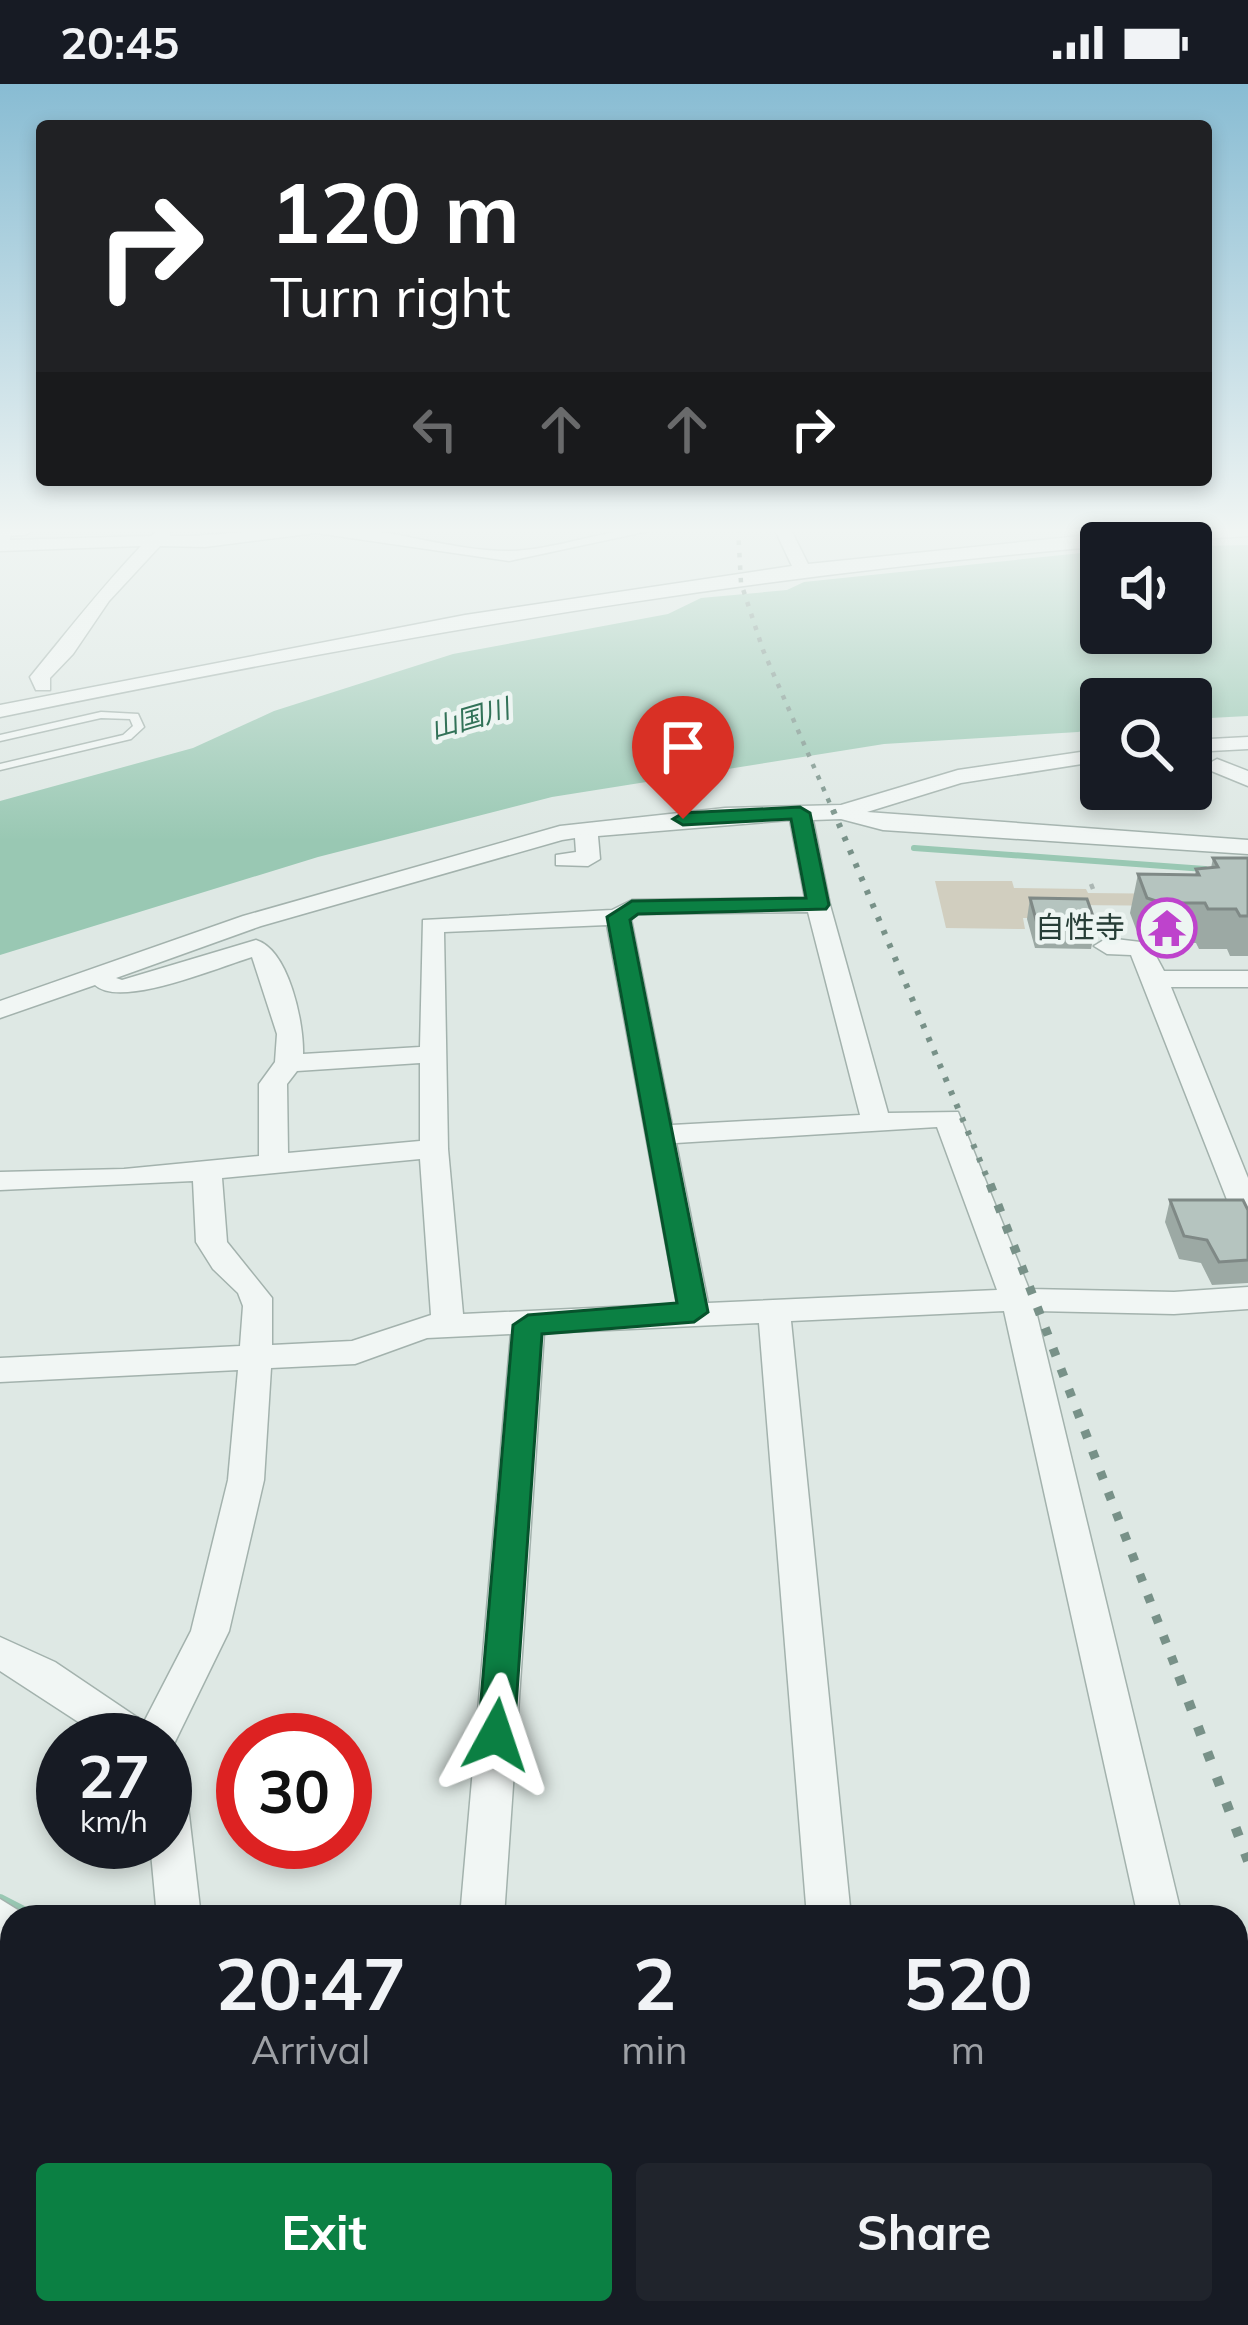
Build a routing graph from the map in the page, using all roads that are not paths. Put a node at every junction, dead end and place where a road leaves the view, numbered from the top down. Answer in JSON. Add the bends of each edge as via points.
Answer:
{"nodes":[{"id":1,"x":78,"y":633,"type":"edge"},
{"id":2,"x":387,"y":633,"type":"edge"},
{"id":3,"x":43,"y":686,"type":"dead end"},
{"id":4,"x":0,"y":711,"type":"edge"},
{"id":5,"x":0,"y":738,"type":"edge"},
{"id":6,"x":1248,"y":742,"type":"edge"},
{"id":7,"x":1212,"y":745,"type":"edge"},
{"id":8,"x":1080,"y":758,"type":"edge"},
{"id":9,"x":1217,"y":765,"type":"dead end"},
{"id":10,"x":0,"y":767,"type":"edge"},
{"id":11,"x":1248,"y":779,"type":"edge"},
{"id":12,"x":842,"y":812,"type":"junction"},
{"id":13,"x":800,"y":813,"type":"junction"},
{"id":14,"x":586,"y":829,"type":"junction"},
{"id":15,"x":1248,"y":847,"type":"edge"},
{"id":16,"x":564,"y":860,"type":"dead end"},
{"id":17,"x":818,"y":905,"type":"junction"},
{"id":18,"x":618,"y":917,"type":"junction"},
{"id":19,"x":1107,"y":946,"type":"dead end"},
{"id":20,"x":98,"y":974,"type":"junction"},
{"id":21,"x":1155,"y":979,"type":"junction"},
{"id":22,"x":1248,"y":979,"type":"edge"},
{"id":23,"x":0,"y":1010,"type":"edge"},
{"id":24,"x":433,"y":1054,"type":"junction"},
{"id":25,"x":289,"y":1063,"type":"junction"},
{"id":26,"x":876,"y":1122,"type":"junction"},
{"id":27,"x":659,"y":1135,"type":"junction"},
{"id":28,"x":434,"y":1149,"type":"junction"},
{"id":29,"x":274,"y":1164,"type":"junction"},
{"id":30,"x":208,"y":1170,"type":"junction"},
{"id":31,"x":0,"y":1181,"type":"edge"},
{"id":32,"x":1248,"y":1214,"type":"edge"},
{"id":33,"x":1248,"y":1298,"type":"edge"},
{"id":34,"x":1016,"y":1300,"type":"junction"},
{"id":35,"x":774,"y":1309,"type":"junction"},
{"id":36,"x":694,"y":1312,"type":"junction"},
{"id":37,"x":528,"y":1325,"type":"junction"},
{"id":38,"x":448,"y":1327,"type":"junction"},
{"id":39,"x":256,"y":1360,"type":"junction"},
{"id":40,"x":0,"y":1370,"type":"edge"},
{"id":41,"x":0,"y":1653,"type":"edge"},
{"id":42,"x":99,"y":1713,"type":"edge"},
{"id":43,"x":169,"y":1713,"type":"edge"},
{"id":44,"x":174,"y":1869,"type":"edge"},
{"id":45,"x":178,"y":1905,"type":"edge"},
{"id":46,"x":483,"y":1905,"type":"edge"},
{"id":47,"x":828,"y":1905,"type":"edge"},
{"id":48,"x":1157,"y":1905,"type":"edge"}],
"edges":[{"from":1,"to":3,"type":"street","via":[[40,677]]},
{"from":2,"to":4,"type":"street"},
{"from":5,"to":10,"type":"lane","via":[[112,713],[134,716],[139,727]]},
{"from":6,"to":7,"type":"street"},
{"from":8,"to":12,"type":"street","via":[[958,777]]},
{"from":9,"to":11,"type":"street"},
{"from":12,"to":13,"type":"street"},
{"from":12,"to":15,"type":"street","via":[[883,823]]},
{"from":13,"to":14,"type":"street"},
{"from":13,"to":17,"type":"street"},
{"from":14,"to":16,"type":"street","via":[[588,859]]},
{"from":14,"to":20,"type":"street","via":[[272,914]]},
{"from":17,"to":18,"type":"street","via":[[632,908]]},
{"from":17,"to":26,"type":"street"},
{"from":18,"to":24,"type":"street","via":[[431,925]]},
{"from":18,"to":27,"type":"street"},
{"from":19,"to":21,"type":"street","via":[[1140,948]]},
{"from":20,"to":23,"type":"street"},
{"from":20,"to":25,"type":"street","via":[[123,988],[256,948],[266,955],[290,1034]]},
{"from":21,"to":22,"type":"street"},
{"from":21,"to":32,"type":"street"},
{"from":24,"to":25,"type":"street"},
{"from":24,"to":28,"type":"street"},
{"from":25,"to":29,"type":"street","via":[[273,1084]]},
{"from":26,"to":27,"type":"street"},
{"from":26,"to":34,"type":"street","via":[[947,1118]]},
{"from":27,"to":36,"type":"street"},
{"from":28,"to":29,"type":"street"},
{"from":28,"to":38,"type":"street"},
{"from":29,"to":30,"type":"street"},
{"from":30,"to":31,"type":"street"},
{"from":30,"to":39,"type":"street","via":[[206,1227],[214,1248],[256,1294]]},
{"from":33,"to":34,"type":"street"},
{"from":34,"to":35,"type":"street"},
{"from":34,"to":48,"type":"street"},
{"from":35,"to":36,"type":"street"},
{"from":35,"to":47,"type":"street"},
{"from":36,"to":37,"type":"street"},
{"from":37,"to":38,"type":"street"},
{"from":37,"to":46,"type":"street"},
{"from":38,"to":39,"type":"street","via":[[424,1327],[355,1352]]},
{"from":39,"to":40,"type":"street"},
{"from":39,"to":43,"type":"street","via":[[246,1480],[210,1631]]},
{"from":41,"to":42,"type":"street"},
{"from":44,"to":45,"type":"street"}]}
